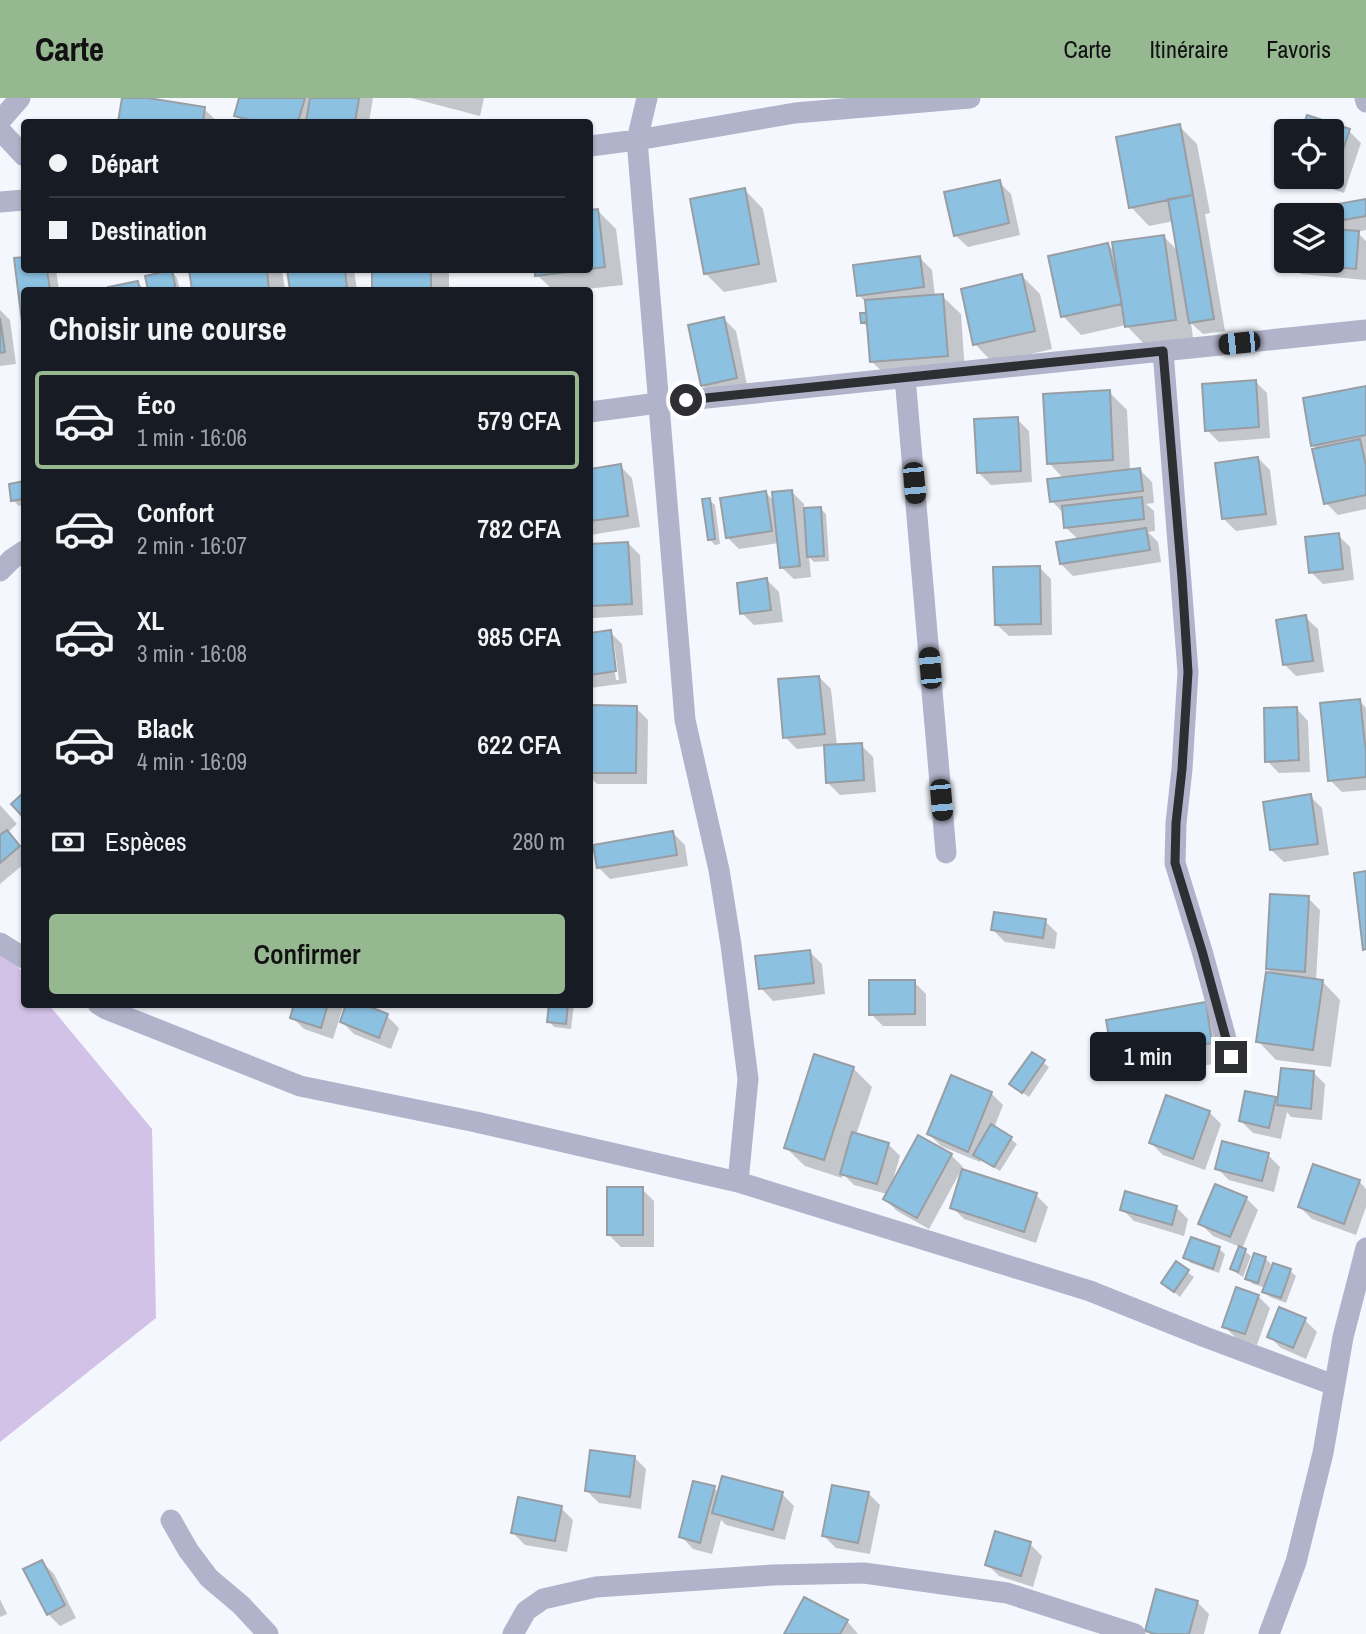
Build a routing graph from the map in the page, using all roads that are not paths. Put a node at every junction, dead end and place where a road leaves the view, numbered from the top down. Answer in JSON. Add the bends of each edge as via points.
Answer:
{"nodes":[{"id":1,"x":20,"y":98,"type":"edge"},
{"id":2,"x":647,"y":98,"type":"edge"},
{"id":3,"x":970,"y":98,"type":"edge"},
{"id":4,"x":0,"y":121,"type":"edge"},
{"id":5,"x":0,"y":130,"type":"edge"},
{"id":6,"x":636,"y":141,"type":"junction"},
{"id":7,"x":593,"y":146,"type":"edge"},
{"id":8,"x":21,"y":153,"type":"edge"},
{"id":9,"x":21,"y":200,"type":"edge"},
{"id":10,"x":0,"y":202,"type":"edge"},
{"id":11,"x":1366,"y":330,"type":"edge"},
{"id":12,"x":1163,"y":351,"type":"junction"},
{"id":13,"x":905,"y":377,"type":"junction"},
{"id":14,"x":658,"y":403,"type":"junction"},
{"id":15,"x":593,"y":412,"type":"edge"},
{"id":16,"x":21,"y":553,"type":"edge"},
{"id":17,"x":0,"y":571,"type":"edge"},
{"id":18,"x":946,"y":853,"type":"dead end"},
{"id":19,"x":0,"y":943,"type":"edge"},
{"id":20,"x":21,"y":956,"type":"edge"},
{"id":21,"x":106,"y":1008,"type":"edge"},
{"id":22,"x":1231,"y":1057,"type":"dead end"},
{"id":23,"x":738,"y":1182,"type":"junction"},
{"id":24,"x":1366,"y":1248,"type":"edge"},
{"id":25,"x":1334,"y":1385,"type":"junction"},
{"id":26,"x":171,"y":1520,"type":"dead end"},
{"id":27,"x":268,"y":1634,"type":"edge"},
{"id":28,"x":513,"y":1634,"type":"edge"},
{"id":29,"x":1135,"y":1634,"type":"edge"},
{"id":30,"x":1269,"y":1634,"type":"edge"}],
"edges":[{"from":1,"to":4,"type":"street"},
{"from":2,"to":6,"type":"street"},
{"from":3,"to":6,"type":"street","via":[[795,113]]},
{"from":5,"to":8,"type":"street"},
{"from":6,"to":7,"type":"street"},
{"from":6,"to":14,"type":"street"},
{"from":9,"to":10,"type":"street"},
{"from":11,"to":12,"type":"street"},
{"from":12,"to":13,"type":"street"},
{"from":12,"to":22,"type":"street","via":[[1188,672],[1175,863]]},
{"from":13,"to":14,"type":"street"},
{"from":13,"to":18,"type":"street"},
{"from":14,"to":15,"type":"street"},
{"from":14,"to":23,"type":"street","via":[[685,720],[719,870],[748,1079]]},
{"from":16,"to":17,"type":"street"},
{"from":19,"to":20,"type":"street"},
{"from":21,"to":23,"type":"street","via":[[300,1086]]},
{"from":23,"to":25,"type":"street","via":[[1090,1291]]},
{"from":24,"to":25,"type":"street"},
{"from":25,"to":30,"type":"street","via":[[1324,1453],[1296,1562]]},
{"from":26,"to":27,"type":"street","via":[[209,1578]]},
{"from":28,"to":29,"type":"street","via":[[526,1611],[543,1599],[596,1587],[774,1574],[864,1573],[1007,1593]]}]}
